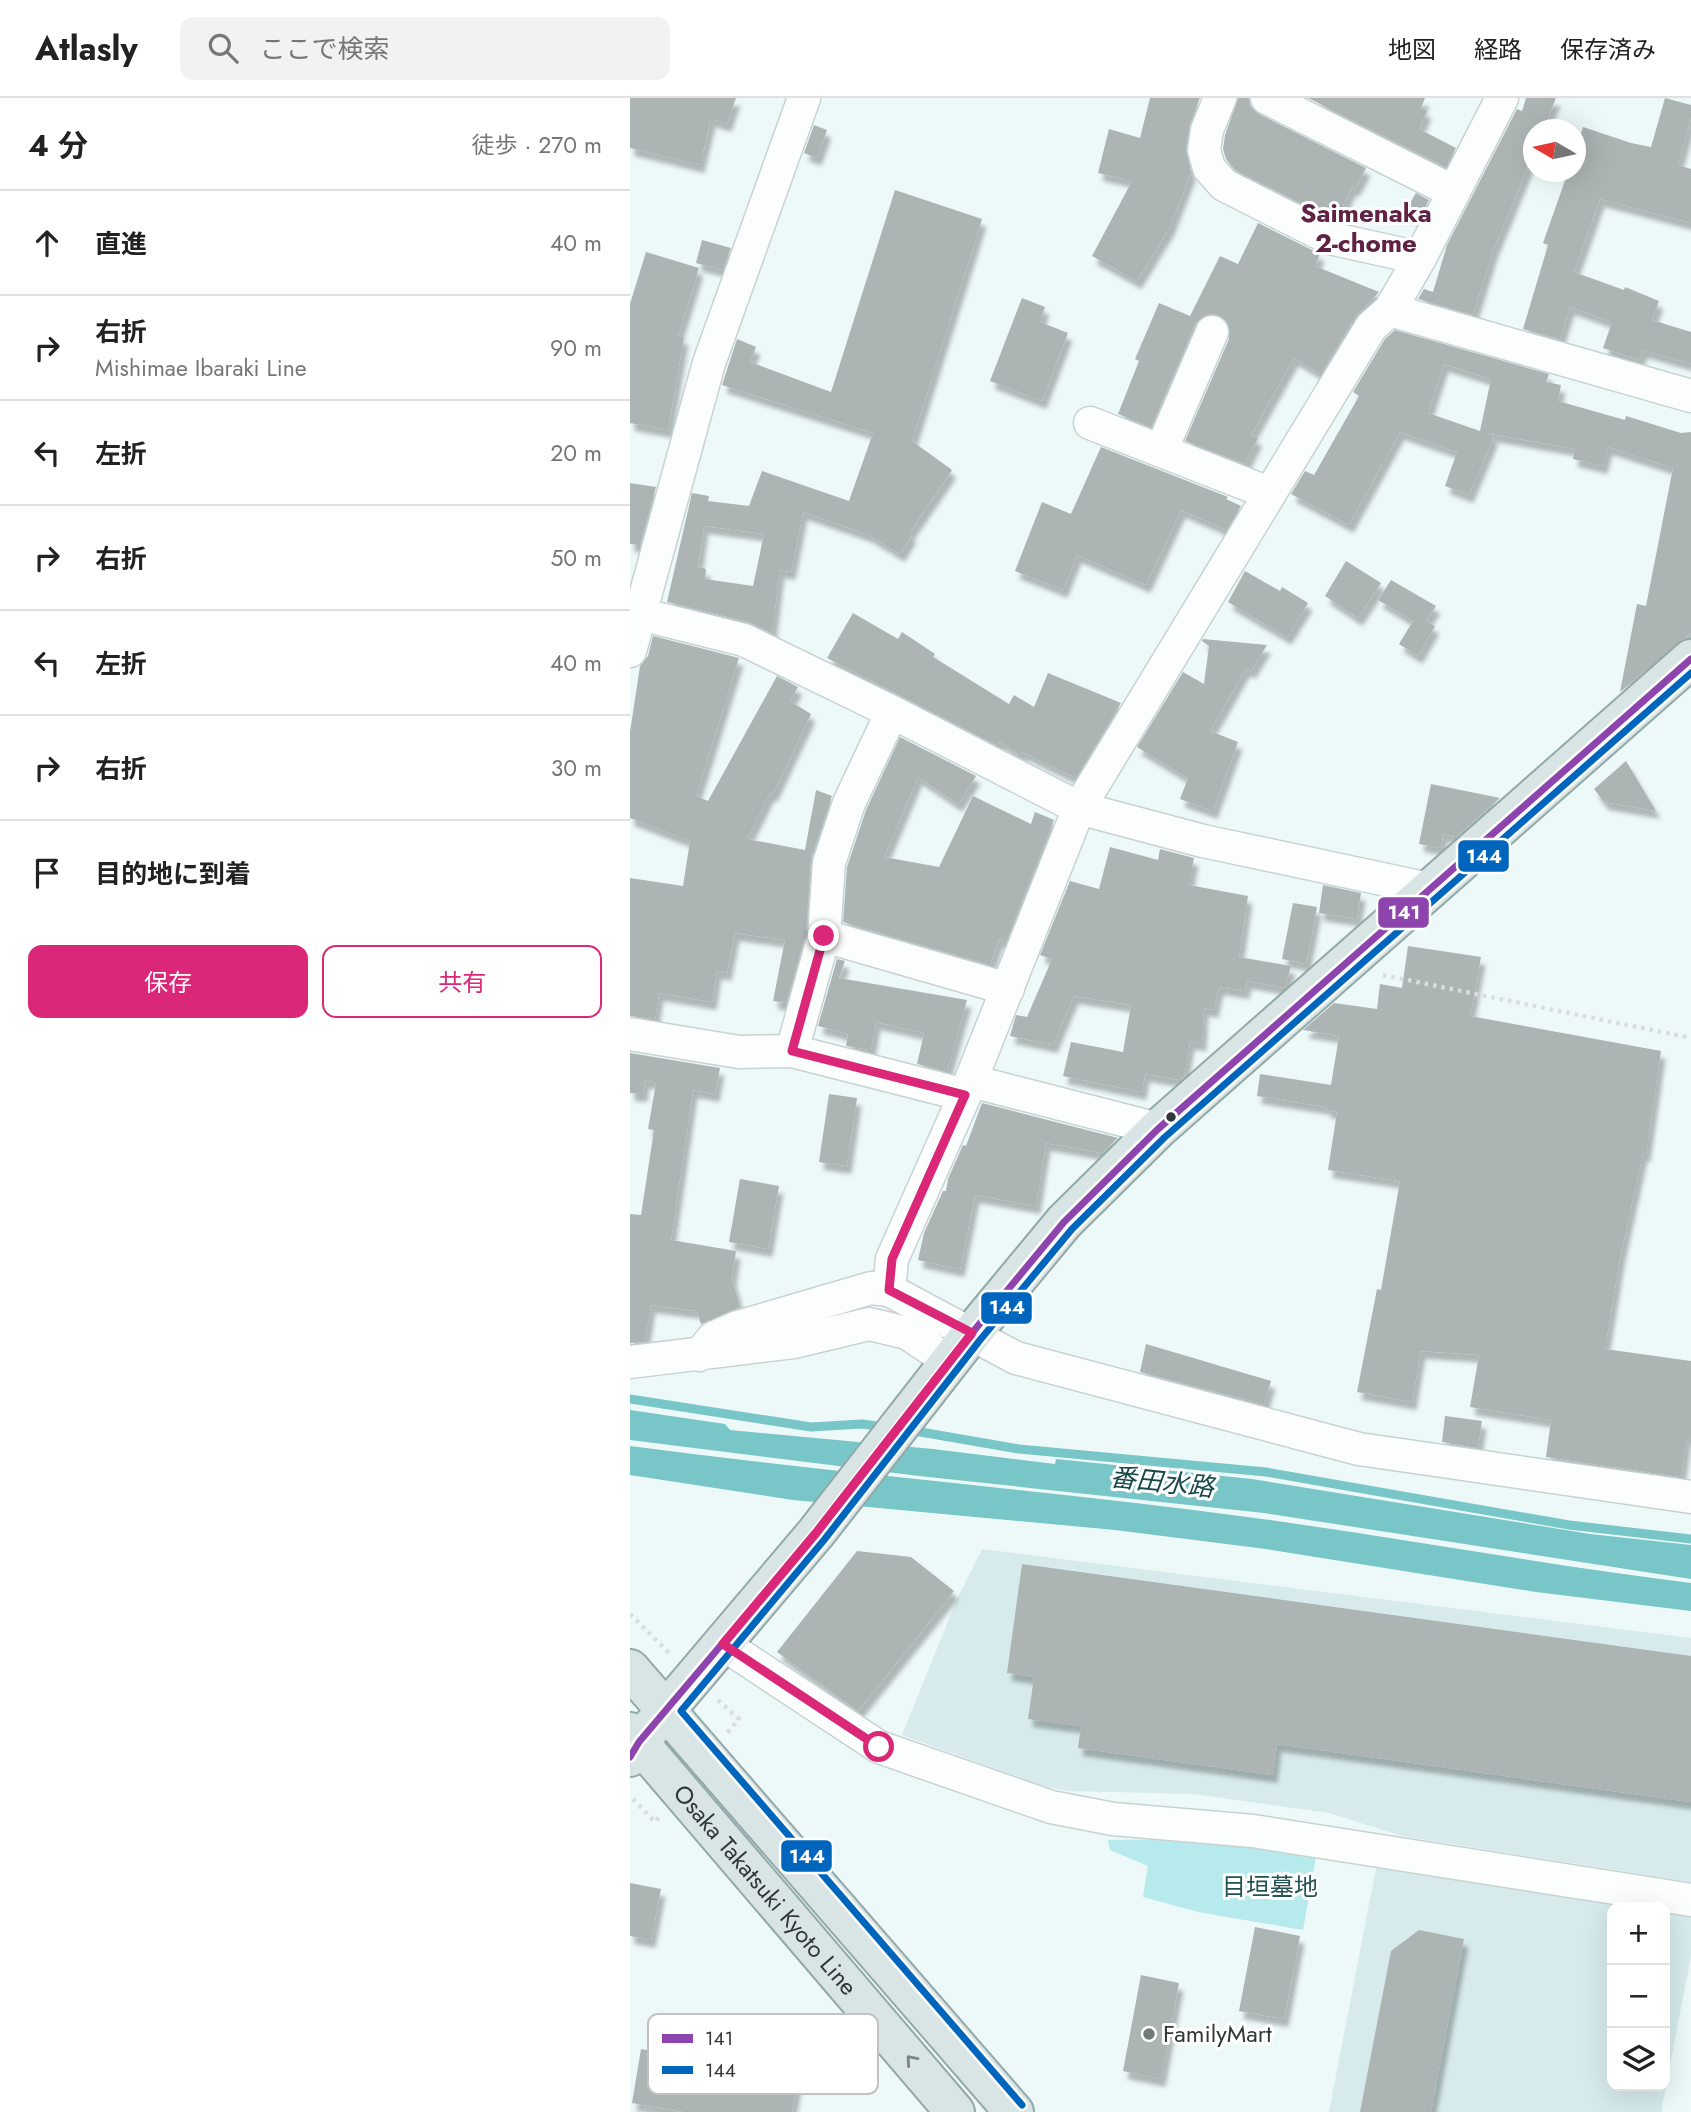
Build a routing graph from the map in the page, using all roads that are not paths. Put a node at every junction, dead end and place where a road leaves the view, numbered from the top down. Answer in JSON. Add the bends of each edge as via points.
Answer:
{"nodes":[{"id":1,"x":804,"y":98,"type":"edge"},
{"id":2,"x":1220,"y":98,"type":"edge"},
{"id":3,"x":1267,"y":98,"type":"edge"},
{"id":4,"x":1502,"y":98,"type":"edge"},
{"id":5,"x":1454,"y":192,"type":"junction"},
{"id":6,"x":1420,"y":258,"type":"junction"},
{"id":7,"x":1390,"y":310,"type":"junction"},
{"id":8,"x":1212,"y":332,"type":"dead end"},
{"id":9,"x":1691,"y":396,"type":"edge"},
{"id":10,"x":1090,"y":423,"type":"dead end"},
{"id":11,"x":1161,"y":451,"type":"junction"},
{"id":12,"x":1269,"y":493,"type":"junction"},
{"id":13,"x":640,"y":614,"type":"junction"},
{"id":14,"x":630,"y":651,"type":"edge"},
{"id":15,"x":1691,"y":659,"type":"edge"},
{"id":16,"x":892,"y":712,"type":"junction"},
{"id":17,"x":1079,"y":808,"type":"junction"},
{"id":18,"x":1429,"y":889,"type":"junction"},
{"id":19,"x":824,"y":936,"type":"junction"},
{"id":20,"x":1007,"y":989,"type":"junction"},
{"id":21,"x":630,"y":1034,"type":"edge"},
{"id":22,"x":792,"y":1051,"type":"junction"},
{"id":23,"x":968,"y":1088,"type":"junction"},
{"id":24,"x":1158,"y":1129,"type":"junction"},
{"id":25,"x":889,"y":1290,"type":"junction"},
{"id":26,"x":961,"y":1347,"type":"junction"},
{"id":27,"x":699,"y":1355,"type":"junction"},
{"id":28,"x":630,"y":1362,"type":"edge"},
{"id":29,"x":1691,"y":1497,"type":"edge"},
{"id":30,"x":723,"y":1644,"type":"junction"},
{"id":31,"x":630,"y":1669,"type":"edge"},
{"id":32,"x":667,"y":1711,"type":"junction"},
{"id":33,"x":633,"y":1744,"type":"edge"},
{"id":34,"x":1691,"y":1900,"type":"edge"},
{"id":35,"x":869,"y":2014,"type":"edge"},
{"id":36,"x":878,"y":2024,"type":"edge"},
{"id":37,"x":955,"y":2112,"type":"edge"},
{"id":38,"x":1014,"y":2112,"type":"edge"}],
"edges":[{"from":1,"to":13,"type":"street","via":[[709,363]]},
{"from":2,"to":6,"type":"street","via":[[1204,149],[1209,168],[1224,185],[1329,238]]},
{"from":3,"to":5,"type":"street"},
{"from":4,"to":5,"type":"street"},
{"from":5,"to":6,"type":"street"},
{"from":6,"to":7,"type":"street"},
{"from":7,"to":9,"type":"street"},
{"from":7,"to":12,"type":"street","via":[[1371,327]]},
{"from":8,"to":11,"type":"street"},
{"from":10,"to":11,"type":"street"},
{"from":11,"to":12,"type":"street"},
{"from":12,"to":17,"type":"street"},
{"from":13,"to":14,"type":"street"},
{"from":13,"to":16,"type":"street","via":[[744,640]]},
{"from":15,"to":18,"type":"main road"},
{"from":16,"to":17,"type":"street"},
{"from":16,"to":19,"type":"street","via":[[849,803],[829,863]]},
{"from":17,"to":18,"type":"street","via":[[1203,841]]},
{"from":17,"to":20,"type":"street"},
{"from":18,"to":24,"type":"main road"},
{"from":19,"to":20,"type":"street"},
{"from":19,"to":22,"type":"street"},
{"from":20,"to":23,"type":"street"},
{"from":21,"to":22,"type":"street","via":[[739,1052]]},
{"from":22,"to":23,"type":"street"},
{"from":23,"to":24,"type":"street"},
{"from":23,"to":25,"type":"street","via":[[892,1259]]},
{"from":24,"to":26,"type":"main road","via":[[1065,1222]]},
{"from":25,"to":26,"type":"street"},
{"from":25,"to":27,"type":"street","via":[[872,1288],[738,1327],[713,1339]]},
{"from":26,"to":27,"type":"street","via":[[869,1324],[794,1342]]},
{"from":26,"to":29,"type":"street","via":[[988,1346],[1016,1358],[1359,1449]]},
{"from":26,"to":30,"type":"main road"},
{"from":27,"to":28,"type":"street"},
{"from":30,"to":32,"type":"main road"},
{"from":30,"to":34,"type":"street","via":[[879,1747],[1051,1807],[1113,1819],[1253,1831]]},
{"from":31,"to":32,"type":"main road","name":"Osaka Takatsuki Kyoto Line"},
{"from":32,"to":33,"type":"main road"},
{"from":32,"to":38,"type":"main road","name":"Osaka Takatsuki Kyoto Line"},
{"from":35,"to":33,"type":"main road","name":"Osaka Takatsuki Kyoto Line","one_way":true},
{"from":37,"to":36,"type":"main road","name":"Osaka Takatsuki Kyoto Line","one_way":true}]}
